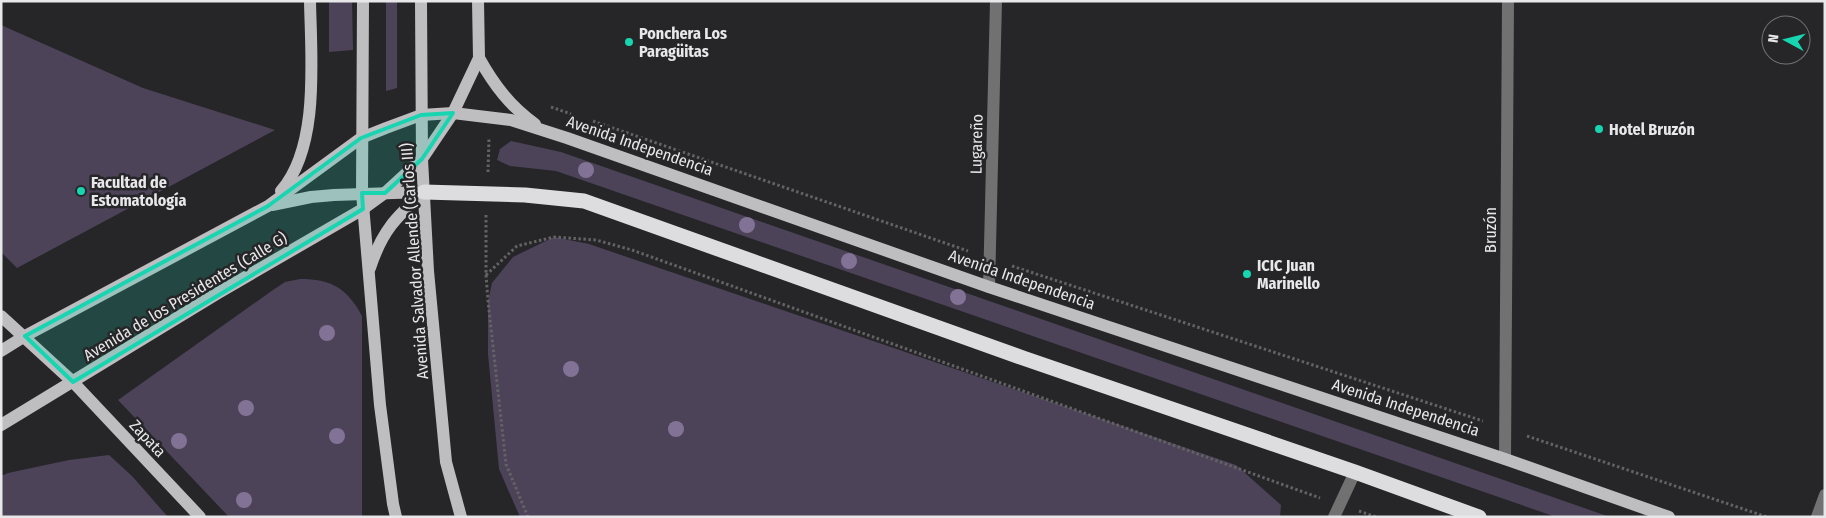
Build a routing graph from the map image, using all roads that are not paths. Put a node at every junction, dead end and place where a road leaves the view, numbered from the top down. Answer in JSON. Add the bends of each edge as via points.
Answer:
{"nodes":[{"id":1,"x":310,"y":1,"type":"edge"},
{"id":2,"x":363,"y":1,"type":"edge"},
{"id":3,"x":421,"y":1,"type":"edge"},
{"id":4,"x":478,"y":1,"type":"edge"},
{"id":5,"x":996,"y":1,"type":"edge"},
{"id":6,"x":1508,"y":1,"type":"edge"},
{"id":7,"x":479,"y":58,"type":"junction"},
{"id":8,"x":453,"y":113,"type":"junction"},
{"id":9,"x":421,"y":116,"type":"junction"},
{"id":10,"x":546,"y":131,"type":"junction"},
{"id":11,"x":361,"y":138,"type":"junction"},
{"id":12,"x":422,"y":159,"type":"junction"},
{"id":13,"x":424,"y":192,"type":"junction"},
{"id":14,"x":362,"y":193,"type":"junction"},
{"id":15,"x":386,"y":193,"type":"junction"},
{"id":16,"x":268,"y":206,"type":"junction"},
{"id":17,"x":363,"y":209,"type":"junction"},
{"id":18,"x":368,"y":274,"type":"junction"},
{"id":19,"x":989,"y":287,"type":"junction"},
{"id":20,"x":1,"y":316,"type":"edge"},
{"id":21,"x":25,"y":336,"type":"junction"},
{"id":22,"x":1,"y":351,"type":"edge"},
{"id":23,"x":73,"y":382,"type":"junction"},
{"id":24,"x":1,"y":425,"type":"edge"},
{"id":25,"x":1504,"y":459,"type":"junction"},
{"id":26,"x":1355,"y":472,"type":"junction"},
{"id":27,"x":1825,"y":495,"type":"edge"},
{"id":28,"x":200,"y":517,"type":"edge"},
{"id":29,"x":396,"y":517,"type":"edge"},
{"id":30,"x":461,"y":517,"type":"edge"},
{"id":31,"x":1334,"y":517,"type":"edge"},
{"id":32,"x":1479,"y":517,"type":"edge"},
{"id":33,"x":1669,"y":517,"type":"edge"},
{"id":34,"x":1817,"y":517,"type":"edge"}],
"edges":[{"from":1,"to":16,"type":"main road","via":[[309,122],[292,176]]},
{"from":2,"to":11,"type":"main road"},
{"from":3,"to":9,"type":"main road","name":"Avenida Salvador Allende (Carlos III)"},
{"from":4,"to":7,"type":"main road"},
{"from":5,"to":19,"type":"street","name":"Lugareño"},
{"from":6,"to":25,"type":"street","name":"Bruzón"},
{"from":7,"to":8,"type":"main road","name":"Avenida de los Presidentes (Calle G)"},
{"from":7,"to":10,"type":"main road","via":[[492,81],[514,107]]},
{"from":8,"to":9,"type":"main road","name":"Avenida Independencia"},
{"from":8,"to":10,"type":"main road","name":"Avenida Independencia","via":[[512,120]]},
{"from":8,"to":12,"type":"main road","name":"Avenida de los Presidentes (Calle G)"},
{"from":9,"to":11,"type":"main road","name":"Avenida Independencia"},
{"from":9,"to":12,"type":"main road","name":"Avenida Salvador Allende (Carlos III)"},
{"from":10,"to":19,"type":"main road","name":"Avenida Independencia"},
{"from":11,"to":14,"type":"main road"},
{"from":11,"to":16,"type":"main road","name":"Avenida de los Presidentes (Calle G)"},
{"from":12,"to":13,"type":"main road","name":"Avenida Salvador Allende (Carlos III)"},
{"from":12,"to":15,"type":"main road","name":"Avenida de los Presidentes (Calle G)"},
{"from":13,"to":15,"type":"main road"},
{"from":13,"to":18,"type":"main road","via":[[389,226],[377,247]]},
{"from":13,"to":26,"type":"highway","via":[[525,195],[584,201],[1121,393]]},
{"from":13,"to":30,"type":"main road","name":"Avenida Salvador Allende (Carlos III)","via":[[446,462]]},
{"from":14,"to":15,"type":"main road","name":"Avenida de los Presidentes (Calle G)"},
{"from":14,"to":16,"type":"main road","name":"Avenida de los Presidentes (Calle G)","via":[[311,197]]},
{"from":14,"to":17,"type":"main road"},
{"from":15,"to":17,"type":"main road","name":"Avenida de los Presidentes (Calle G)"},
{"from":16,"to":21,"type":"main road","name":"Avenida de los Presidentes (Calle G)"},
{"from":17,"to":18,"type":"main road"},
{"from":17,"to":23,"type":"main road","name":"Avenida de los Presidentes (Calle G)"},
{"from":18,"to":29,"type":"main road","via":[[380,405]]},
{"from":19,"to":25,"type":"main road","name":"Avenida Independencia"},
{"from":20,"to":21,"type":"main road"},
{"from":21,"to":22,"type":"main road","name":"Avenida de los Presidentes (Calle G)"},
{"from":21,"to":23,"type":"main road","name":"Zapata"},
{"from":23,"to":24,"type":"main road","name":"Avenida de los Presidentes (Calle G)"},
{"from":23,"to":28,"type":"main road","name":"Zapata"},
{"from":25,"to":33,"type":"main road","name":"Avenida Independencia"},
{"from":26,"to":31,"type":"street"},
{"from":26,"to":32,"type":"highway"},
{"from":27,"to":34,"type":"street"}]}
